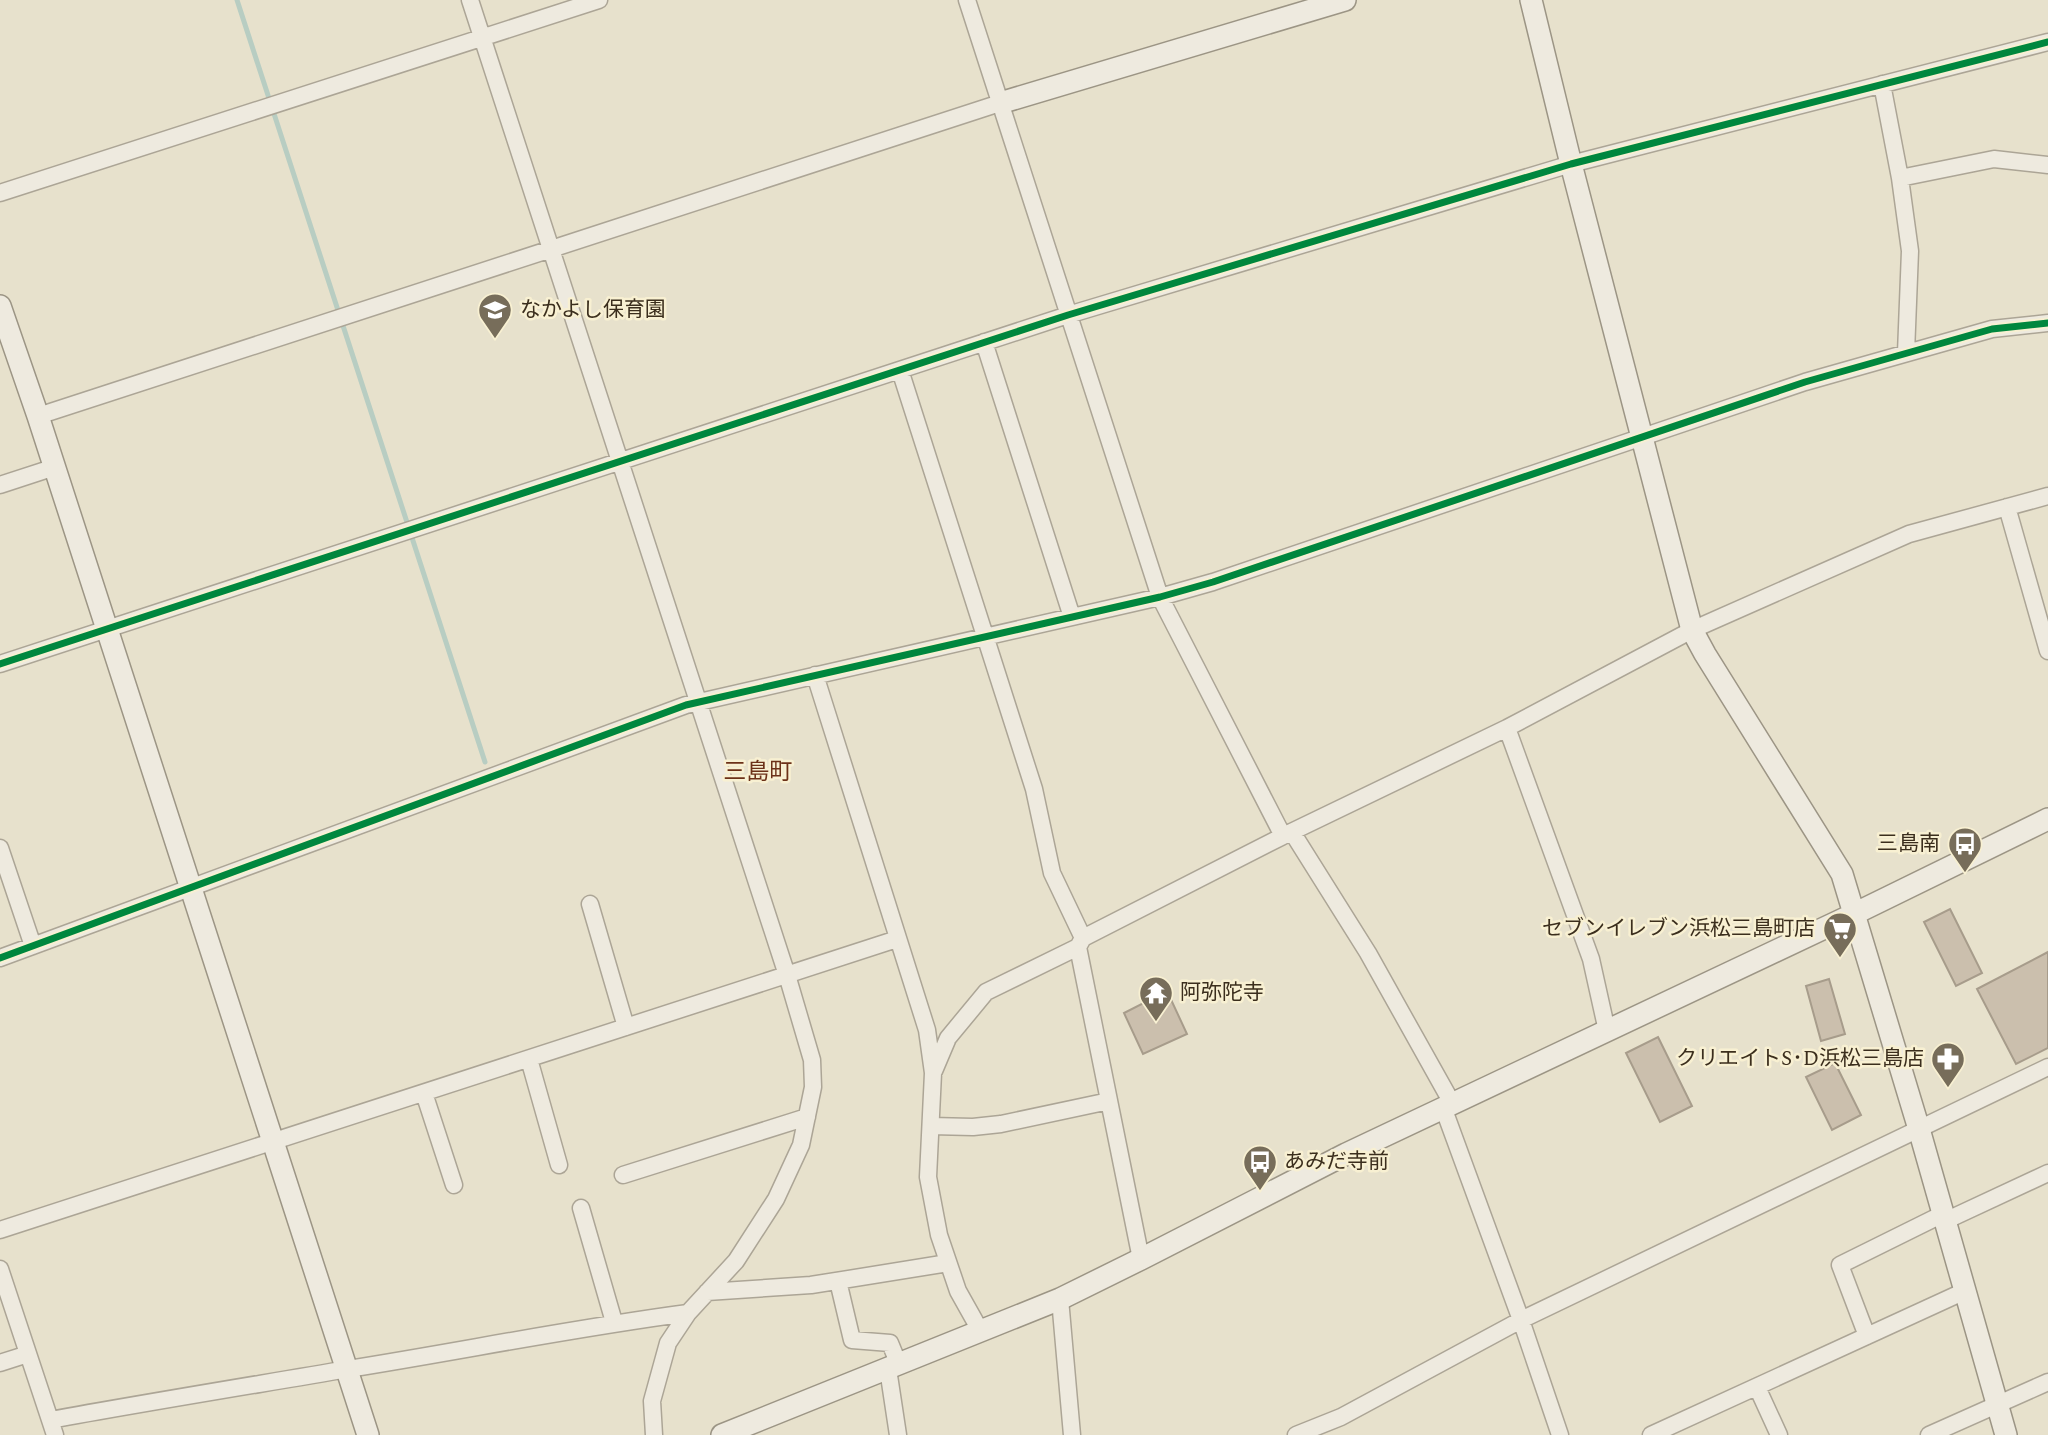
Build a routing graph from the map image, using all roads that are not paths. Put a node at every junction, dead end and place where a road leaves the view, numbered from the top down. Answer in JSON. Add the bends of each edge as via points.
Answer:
{"nodes":[{"id":1,"x":470,"y":0,"type":"edge"},
{"id":2,"x":598,"y":0,"type":"edge"},
{"id":3,"x":967,"y":0,"type":"edge"},
{"id":4,"x":1345,"y":0,"type":"edge"},
{"id":5,"x":1531,"y":0,"type":"edge"},
{"id":6,"x":482,"y":38,"type":"junction"},
{"id":7,"x":2048,"y":42,"type":"edge"},
{"id":8,"x":1882,"y":85,"type":"junction"},
{"id":9,"x":1000,"y":103,"type":"junction"},
{"id":10,"x":1571,"y":164,"type":"junction"},
{"id":11,"x":2048,"y":164,"type":"edge"},
{"id":12,"x":1899,"y":178,"type":"junction"},
{"id":13,"x":0,"y":193,"type":"edge"},
{"id":14,"x":552,"y":251,"type":"junction"},
{"id":15,"x":1,"y":313,"type":"edge"},
{"id":16,"x":1068,"y":315,"type":"junction"},
{"id":17,"x":2048,"y":323,"type":"edge"},
{"id":18,"x":984,"y":342,"type":"junction"},
{"id":19,"x":1906,"y":353,"type":"junction"},
{"id":20,"x":900,"y":370,"type":"junction"},
{"id":21,"x":38,"y":416,"type":"junction"},
{"id":22,"x":1642,"y":437,"type":"junction"},
{"id":23,"x":621,"y":462,"type":"junction"},
{"id":24,"x":55,"y":467,"type":"junction"},
{"id":25,"x":0,"y":485,"type":"edge"},
{"id":26,"x":2048,"y":496,"type":"edge"},
{"id":27,"x":2007,"y":508,"type":"junction"},
{"id":28,"x":1160,"y":597,"type":"junction"},
{"id":29,"x":1072,"y":617,"type":"junction"},
{"id":30,"x":107,"y":629,"type":"junction"},
{"id":31,"x":1692,"y":630,"type":"junction"},
{"id":32,"x":986,"y":636,"type":"junction"},
{"id":33,"x":2048,"y":651,"type":"edge"},
{"id":34,"x":0,"y":664,"type":"edge"},
{"id":35,"x":815,"y":675,"type":"junction"},
{"id":36,"x":698,"y":702,"type":"junction"},
{"id":37,"x":1507,"y":728,"type":"junction"},
{"id":38,"x":2048,"y":819,"type":"edge"},
{"id":39,"x":1288,"y":834,"type":"junction"},
{"id":40,"x":0,"y":848,"type":"edge"},
{"id":41,"x":191,"y":888,"type":"junction"},
{"id":42,"x":590,"y":904,"type":"dead end"},
{"id":43,"x":1854,"y":914,"type":"junction"},
{"id":44,"x":897,"y":939,"type":"junction"},
{"id":45,"x":1081,"y":943,"type":"junction"},
{"id":46,"x":33,"y":946,"type":"junction"},
{"id":47,"x":0,"y":958,"type":"edge"},
{"id":48,"x":787,"y":975,"type":"junction"},
{"id":49,"x":626,"y":1027,"type":"junction"},
{"id":50,"x":1606,"y":1031,"type":"junction"},
{"id":51,"x":529,"y":1059,"type":"junction"},
{"id":52,"x":2048,"y":1067,"type":"edge"},
{"id":53,"x":933,"y":1073,"type":"junction"},
{"id":54,"x":424,"y":1093,"type":"junction"},
{"id":55,"x":1109,"y":1101,"type":"junction"},
{"id":56,"x":1447,"y":1105,"type":"junction"},
{"id":57,"x":807,"y":1116,"type":"junction"},
{"id":58,"x":931,"y":1125,"type":"junction"},
{"id":59,"x":1919,"y":1129,"type":"junction"},
{"id":60,"x":273,"y":1141,"type":"junction"},
{"id":61,"x":559,"y":1165,"type":"dead end"},
{"id":62,"x":2048,"y":1173,"type":"edge"},
{"id":63,"x":623,"y":1175,"type":"dead end"},
{"id":64,"x":454,"y":1185,"type":"dead end"},
{"id":65,"x":580,"y":1208,"type":"dead end"},
{"id":66,"x":1944,"y":1218,"type":"junction"},
{"id":67,"x":0,"y":1230,"type":"edge"},
{"id":68,"x":1141,"y":1259,"type":"junction"},
{"id":69,"x":948,"y":1263,"type":"junction"},
{"id":70,"x":0,"y":1269,"type":"edge"},
{"id":71,"x":838,"y":1281,"type":"junction"},
{"id":72,"x":707,"y":1292,"type":"junction"},
{"id":73,"x":1965,"y":1292,"type":"junction"},
{"id":74,"x":1060,"y":1299,"type":"junction"},
{"id":75,"x":688,"y":1313,"type":"junction"},
{"id":76,"x":1521,"y":1320,"type":"junction"},
{"id":77,"x":614,"y":1322,"type":"junction"},
{"id":78,"x":981,"y":1332,"type":"junction"},
{"id":79,"x":1867,"y":1336,"type":"junction"},
{"id":80,"x":28,"y":1354,"type":"junction"},
{"id":81,"x":0,"y":1363,"type":"edge"},
{"id":82,"x":893,"y":1367,"type":"junction"},
{"id":83,"x":347,"y":1369,"type":"junction"},
{"id":84,"x":2048,"y":1382,"type":"edge"},
{"id":85,"x":1757,"y":1387,"type":"junction"},
{"id":86,"x":1997,"y":1404,"type":"junction"},
{"id":87,"x":52,"y":1427,"type":"edge"},
{"id":88,"x":368,"y":1435,"type":"edge"},
{"id":89,"x":654,"y":1435,"type":"edge"},
{"id":90,"x":722,"y":1435,"type":"edge"},
{"id":91,"x":898,"y":1435,"type":"edge"},
{"id":92,"x":1072,"y":1435,"type":"edge"},
{"id":93,"x":1296,"y":1435,"type":"edge"},
{"id":94,"x":1560,"y":1435,"type":"edge"},
{"id":95,"x":1651,"y":1435,"type":"edge"},
{"id":96,"x":1779,"y":1435,"type":"edge"},
{"id":97,"x":1929,"y":1435,"type":"edge"},
{"id":98,"x":2006,"y":1435,"type":"edge"}],
"edges":[{"from":1,"to":6,"type":"street"},
{"from":2,"to":6,"type":"street"},
{"from":3,"to":9,"type":"street"},
{"from":4,"to":9,"type":"street"},
{"from":5,"to":10,"type":"street"},
{"from":6,"to":13,"type":"street"},
{"from":6,"to":14,"type":"street"},
{"from":7,"to":8,"type":"street"},
{"from":8,"to":10,"type":"street"},
{"from":8,"to":12,"type":"street"},
{"from":9,"to":14,"type":"street"},
{"from":9,"to":16,"type":"street"},
{"from":10,"to":16,"type":"street"},
{"from":10,"to":22,"type":"street"},
{"from":11,"to":12,"type":"street","via":[[1994,159]]},
{"from":12,"to":19,"type":"street","via":[[1910,251]]},
{"from":14,"to":21,"type":"street"},
{"from":14,"to":23,"type":"street"},
{"from":15,"to":21,"type":"street"},
{"from":16,"to":18,"type":"street"},
{"from":16,"to":28,"type":"street"},
{"from":17,"to":19,"type":"street","via":[[1992,329]]},
{"from":18,"to":20,"type":"street"},
{"from":18,"to":29,"type":"street"},
{"from":19,"to":22,"type":"street"},
{"from":20,"to":23,"type":"street"},
{"from":20,"to":32,"type":"street"},
{"from":21,"to":24,"type":"street"},
{"from":22,"to":28,"type":"street"},
{"from":22,"to":31,"type":"street"},
{"from":23,"to":30,"type":"street"},
{"from":23,"to":36,"type":"street"},
{"from":24,"to":25,"type":"street"},
{"from":24,"to":30,"type":"street"},
{"from":26,"to":27,"type":"street"},
{"from":27,"to":31,"type":"street","via":[[1909,534]]},
{"from":27,"to":33,"type":"street"},
{"from":28,"to":29,"type":"street"},
{"from":28,"to":39,"type":"street"},
{"from":29,"to":32,"type":"street"},
{"from":30,"to":34,"type":"street"},
{"from":30,"to":41,"type":"street"},
{"from":31,"to":37,"type":"street"},
{"from":31,"to":43,"type":"street","via":[[1842,874]]},
{"from":32,"to":35,"type":"street"},
{"from":32,"to":45,"type":"street","via":[[1034,789],[1052,873]]},
{"from":35,"to":36,"type":"street"},
{"from":35,"to":44,"type":"street"},
{"from":36,"to":41,"type":"street"},
{"from":36,"to":48,"type":"street"},
{"from":37,"to":39,"type":"street"},
{"from":37,"to":50,"type":"street","via":[[1591,959]]},
{"from":38,"to":43,"type":"street"},
{"from":39,"to":45,"type":"street"},
{"from":39,"to":56,"type":"street","via":[[1368,953]]},
{"from":40,"to":46,"type":"street"},
{"from":41,"to":46,"type":"street"},
{"from":41,"to":60,"type":"street"},
{"from":42,"to":49,"type":"street"},
{"from":43,"to":50,"type":"street"},
{"from":43,"to":59,"type":"street"},
{"from":44,"to":48,"type":"street"},
{"from":44,"to":53,"type":"street","via":[[927,1030]]},
{"from":45,"to":53,"type":"street","via":[[986,992],[948,1038]]},
{"from":45,"to":55,"type":"street"},
{"from":46,"to":47,"type":"street"},
{"from":48,"to":49,"type":"street"},
{"from":48,"to":57,"type":"street","via":[[813,1060]]},
{"from":49,"to":51,"type":"street"},
{"from":50,"to":56,"type":"street"},
{"from":51,"to":54,"type":"street"},
{"from":51,"to":61,"type":"street"},
{"from":52,"to":59,"type":"street"},
{"from":53,"to":58,"type":"street"},
{"from":54,"to":60,"type":"street"},
{"from":54,"to":64,"type":"street"},
{"from":55,"to":58,"type":"street","via":[[1001,1124]]},
{"from":55,"to":68,"type":"street"},
{"from":56,"to":68,"type":"street"},
{"from":56,"to":76,"type":"street"},
{"from":57,"to":63,"type":"street"},
{"from":57,"to":72,"type":"street","via":[[801,1145],[776,1199],[736,1261]]},
{"from":58,"to":69,"type":"street","via":[[928,1177]]},
{"from":59,"to":66,"type":"street"},
{"from":59,"to":76,"type":"street"},
{"from":60,"to":67,"type":"street"},
{"from":60,"to":83,"type":"street"},
{"from":62,"to":66,"type":"street"},
{"from":65,"to":77,"type":"street"},
{"from":66,"to":73,"type":"street"},
{"from":66,"to":79,"type":"street","via":[[1840,1265]]},
{"from":68,"to":74,"type":"street"},
{"from":69,"to":71,"type":"street"},
{"from":69,"to":78,"type":"street"},
{"from":70,"to":80,"type":"street"},
{"from":71,"to":72,"type":"street"},
{"from":71,"to":82,"type":"street","via":[[852,1340],[890,1343]]},
{"from":72,"to":75,"type":"street"},
{"from":73,"to":79,"type":"street"},
{"from":73,"to":86,"type":"street"},
{"from":74,"to":78,"type":"street"},
{"from":74,"to":92,"type":"street"},
{"from":75,"to":77,"type":"street"},
{"from":75,"to":89,"type":"street","via":[[667,1343],[652,1401]]},
{"from":76,"to":93,"type":"street","via":[[1341,1417]]},
{"from":76,"to":94,"type":"street"},
{"from":77,"to":83,"type":"street"},
{"from":78,"to":82,"type":"street"},
{"from":79,"to":85,"type":"street"},
{"from":80,"to":81,"type":"street"},
{"from":80,"to":87,"type":"street"},
{"from":82,"to":90,"type":"street"},
{"from":82,"to":91,"type":"street"},
{"from":83,"to":87,"type":"street","via":[[215,1389]]},
{"from":83,"to":88,"type":"street"},
{"from":84,"to":86,"type":"street"},
{"from":85,"to":95,"type":"street"},
{"from":85,"to":96,"type":"street"},
{"from":86,"to":97,"type":"street"},
{"from":86,"to":98,"type":"street"}]}
